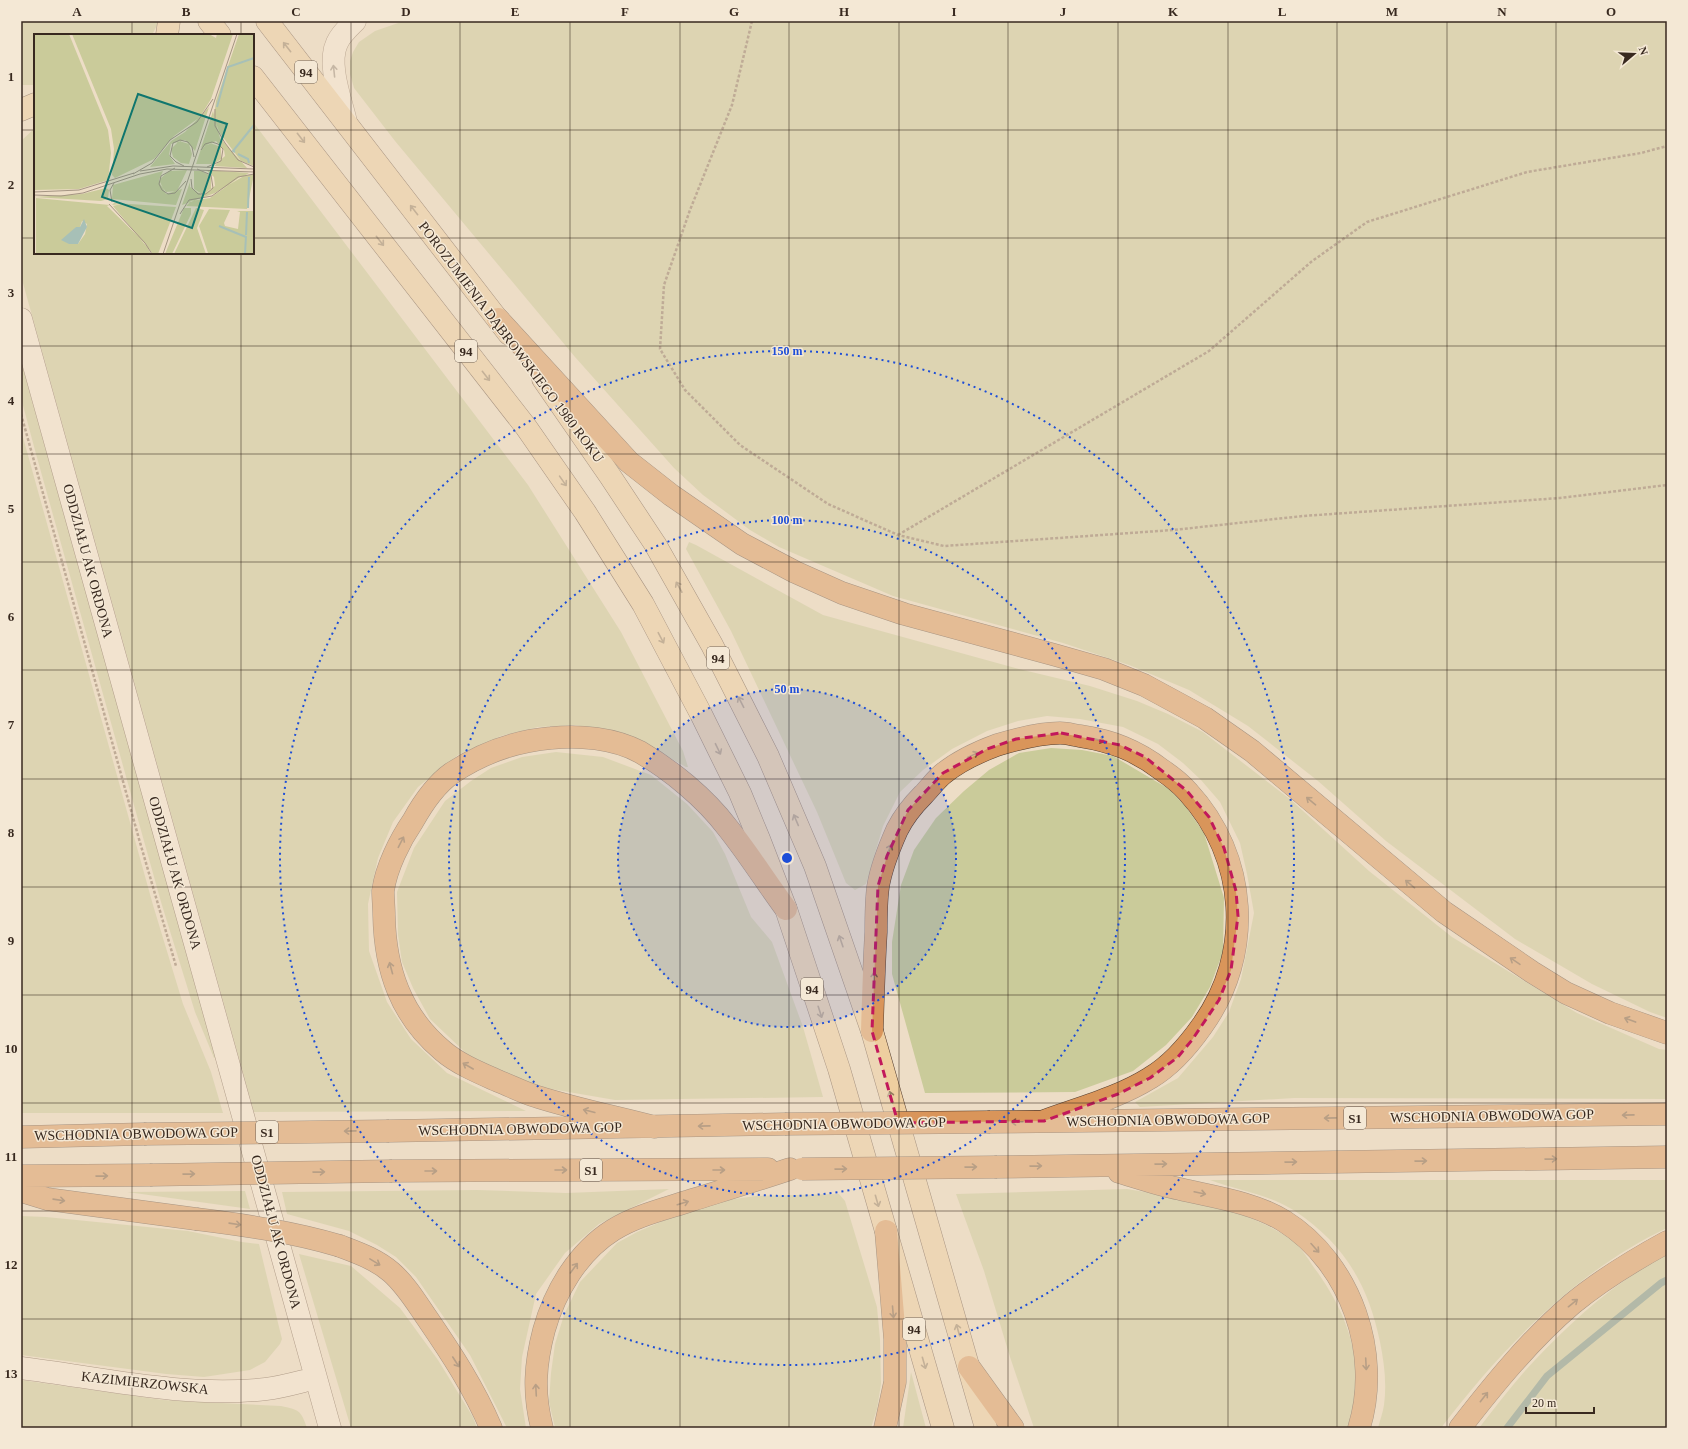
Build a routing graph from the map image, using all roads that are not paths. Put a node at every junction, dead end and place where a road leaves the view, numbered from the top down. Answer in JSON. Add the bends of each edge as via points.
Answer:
{"nodes":[{"id":1,"x":169,"y":21,"type":"edge"},
{"id":2,"x":209,"y":21,"type":"edge"},
{"id":3,"x":267,"y":21,"type":"edge"},
{"id":4,"x":355,"y":21,"type":"edge"},
{"id":5,"x":167,"y":34,"type":"edge"},
{"id":6,"x":219,"y":34,"type":"edge"},
{"id":7,"x":254,"y":78,"type":"edge"},
{"id":8,"x":254,"y":95,"type":"edge"},
{"id":9,"x":34,"y":104,"type":"edge"},
{"id":10,"x":277,"y":108,"type":"junction"},
{"id":11,"x":21,"y":110,"type":"edge"},
{"id":12,"x":346,"y":122,"type":"junction"},
{"id":13,"x":21,"y":319,"type":"edge"},
{"id":14,"x":498,"y":319,"type":"junction"},
{"id":15,"x":786,"y":909,"type":"junction"},
{"id":16,"x":872,"y":1031,"type":"junction"},
{"id":17,"x":1667,"y":1033,"type":"edge"},
{"id":18,"x":1667,"y":1114,"type":"edge"},
{"id":19,"x":1044,"y":1121,"type":"junction"},
{"id":20,"x":654,"y":1127,"type":"junction"},
{"id":21,"x":21,"y":1137,"type":"edge"},
{"id":22,"x":1667,"y":1157,"type":"edge"},
{"id":23,"x":1094,"y":1165,"type":"junction"},
{"id":24,"x":796,"y":1169,"type":"junction"},
{"id":25,"x":21,"y":1176,"type":"edge"},
{"id":26,"x":21,"y":1190,"type":"edge"},
{"id":27,"x":886,"y":1231,"type":"junction"},
{"id":28,"x":1667,"y":1242,"type":"edge"},
{"id":29,"x":968,"y":1367,"type":"junction"},
{"id":30,"x":21,"y":1368,"type":"edge"},
{"id":31,"x":316,"y":1378,"type":"junction"},
{"id":32,"x":330,"y":1428,"type":"edge"},
{"id":33,"x":491,"y":1428,"type":"edge"},
{"id":34,"x":542,"y":1428,"type":"edge"},
{"id":35,"x":885,"y":1428,"type":"edge"},
{"id":36,"x":943,"y":1428,"type":"edge"},
{"id":37,"x":986,"y":1428,"type":"edge"},
{"id":38,"x":1013,"y":1428,"type":"edge"},
{"id":39,"x":1359,"y":1428,"type":"edge"},
{"id":40,"x":1460,"y":1428,"type":"edge"}],
"edges":[{"from":1,"to":5,"type":"main road"},
{"from":2,"to":6,"type":"main road"},
{"from":12,"to":3,"type":"main road","name":"POROZUMIENIA DĄBROWSKIEGO 1980 ROKU","number":"94","one_way":true},
{"from":12,"to":4,"type":"street","one_way":true,"via":[[334,72],[334,58],[336,44]]},
{"from":7,"to":10,"type":"main road","number":"94"},
{"from":8,"to":10,"type":"main road"},
{"from":9,"to":11,"type":"main road"},
{"from":10,"to":15,"type":"main road","number":"94","one_way":true,"via":[[526,427],[585,512],[643,604],[701,714],[740,793]]},
{"from":14,"to":12,"type":"main road","name":"POROZUMIENIA DĄBROWSKIEGO 1980 ROKU","number":"94","one_way":true},
{"from":13,"to":31,"type":"street","name":"ODDZIAŁU AK ORDONA"},
{"from":16,"to":14,"type":"main road","name":"POROZUMIENIA DĄBROWSKIEGO 1980 ROKU","number":"94","one_way":true,"via":[[815,866],[768,756],[712,645],[647,531],[555,396]]},
{"from":17,"to":14,"type":"highway","one_way":true,"via":[[1610,1013],[1566,993],[1526,968],[1444,912],[1252,751],[1205,718],[1144,685],[1097,667],[904,614],[842,593],[742,544],[671,495],[629,462]]},
{"from":20,"to":15,"type":"highway","one_way":true,"via":[[536,1097],[480,1073],[445,1053],[423,1033],[407,1011],[397,990],[384,933],[383,890],[393,857],[408,828],[426,799],[451,774],[484,755],[512,744],[535,739],[568,736],[608,741],[637,751],[692,790],[726,825]]},
{"from":15,"to":27,"type":"main road","number":"94","one_way":true,"via":[[839,1069]]},
{"from":16,"to":19,"type":"highway","one_way":true,"via":[[878,886],[894,837],[908,810],[944,773],[987,749],[1016,739],[1061,733],[1120,745],[1145,757],[1187,791],[1209,818],[1224,848],[1233,876],[1238,916],[1231,970],[1215,1006],[1178,1057],[1150,1078],[1118,1094]]},
{"from":29,"to":16,"type":"main road","name":"POROZUMIENIA DĄBROWSKIEGO 1980 ROKU","number":"94","one_way":true},
{"from":18,"to":19,"type":"highway","name":"WSCHODNIA OBWODOWA GOP","number":"S1","one_way":true},
{"from":19,"to":20,"type":"highway","name":"WSCHODNIA OBWODOWA GOP","number":"S1","one_way":true,"bridge":true},
{"from":20,"to":21,"type":"highway","name":"WSCHODNIA OBWODOWA GOP","number":"S1","one_way":true,"bridge":true},
{"from":23,"to":22,"type":"highway","number":"S1","one_way":true},
{"from":24,"to":23,"type":"highway","number":"S1","one_way":true,"bridge":true},
{"from":23,"to":39,"type":"highway","one_way":true,"via":[[1260,1210],[1283,1221],[1306,1238],[1342,1284],[1354,1309],[1362,1335],[1367,1388]]},
{"from":25,"to":24,"type":"highway","number":"S1","one_way":true,"bridge":true},
{"from":34,"to":24,"type":"highway","one_way":true,"via":[[537,1409],[535,1377],[540,1348],[549,1313],[564,1282],[586,1251],[613,1230],[654,1212]]},
{"from":26,"to":33,"type":"highway","one_way":true,"bridge":true,"via":[[47,1199],[259,1227],[320,1240],[365,1255],[392,1273],[408,1292],[470,1383]]},
{"from":27,"to":35,"type":"highway","one_way":true,"via":[[895,1339],[895,1382]]},
{"from":27,"to":36,"type":"main road","number":"94","one_way":true},
{"from":40,"to":28,"type":"highway","one_way":true,"via":[[1497,1381],[1542,1331],[1574,1303],[1640,1257]]},
{"from":29,"to":37,"type":"main road","name":"POROZUMIENIA DĄBROWSKIEGO 1980 ROKU","number":"94"},
{"from":29,"to":38,"type":"highway"},
{"from":30,"to":31,"type":"street","name":"KAZIMIERZOWSKA","via":[[153,1387],[199,1390],[264,1389]]},
{"from":31,"to":32,"type":"street","name":"ODDZIAŁU AK ORDONA"}]}
